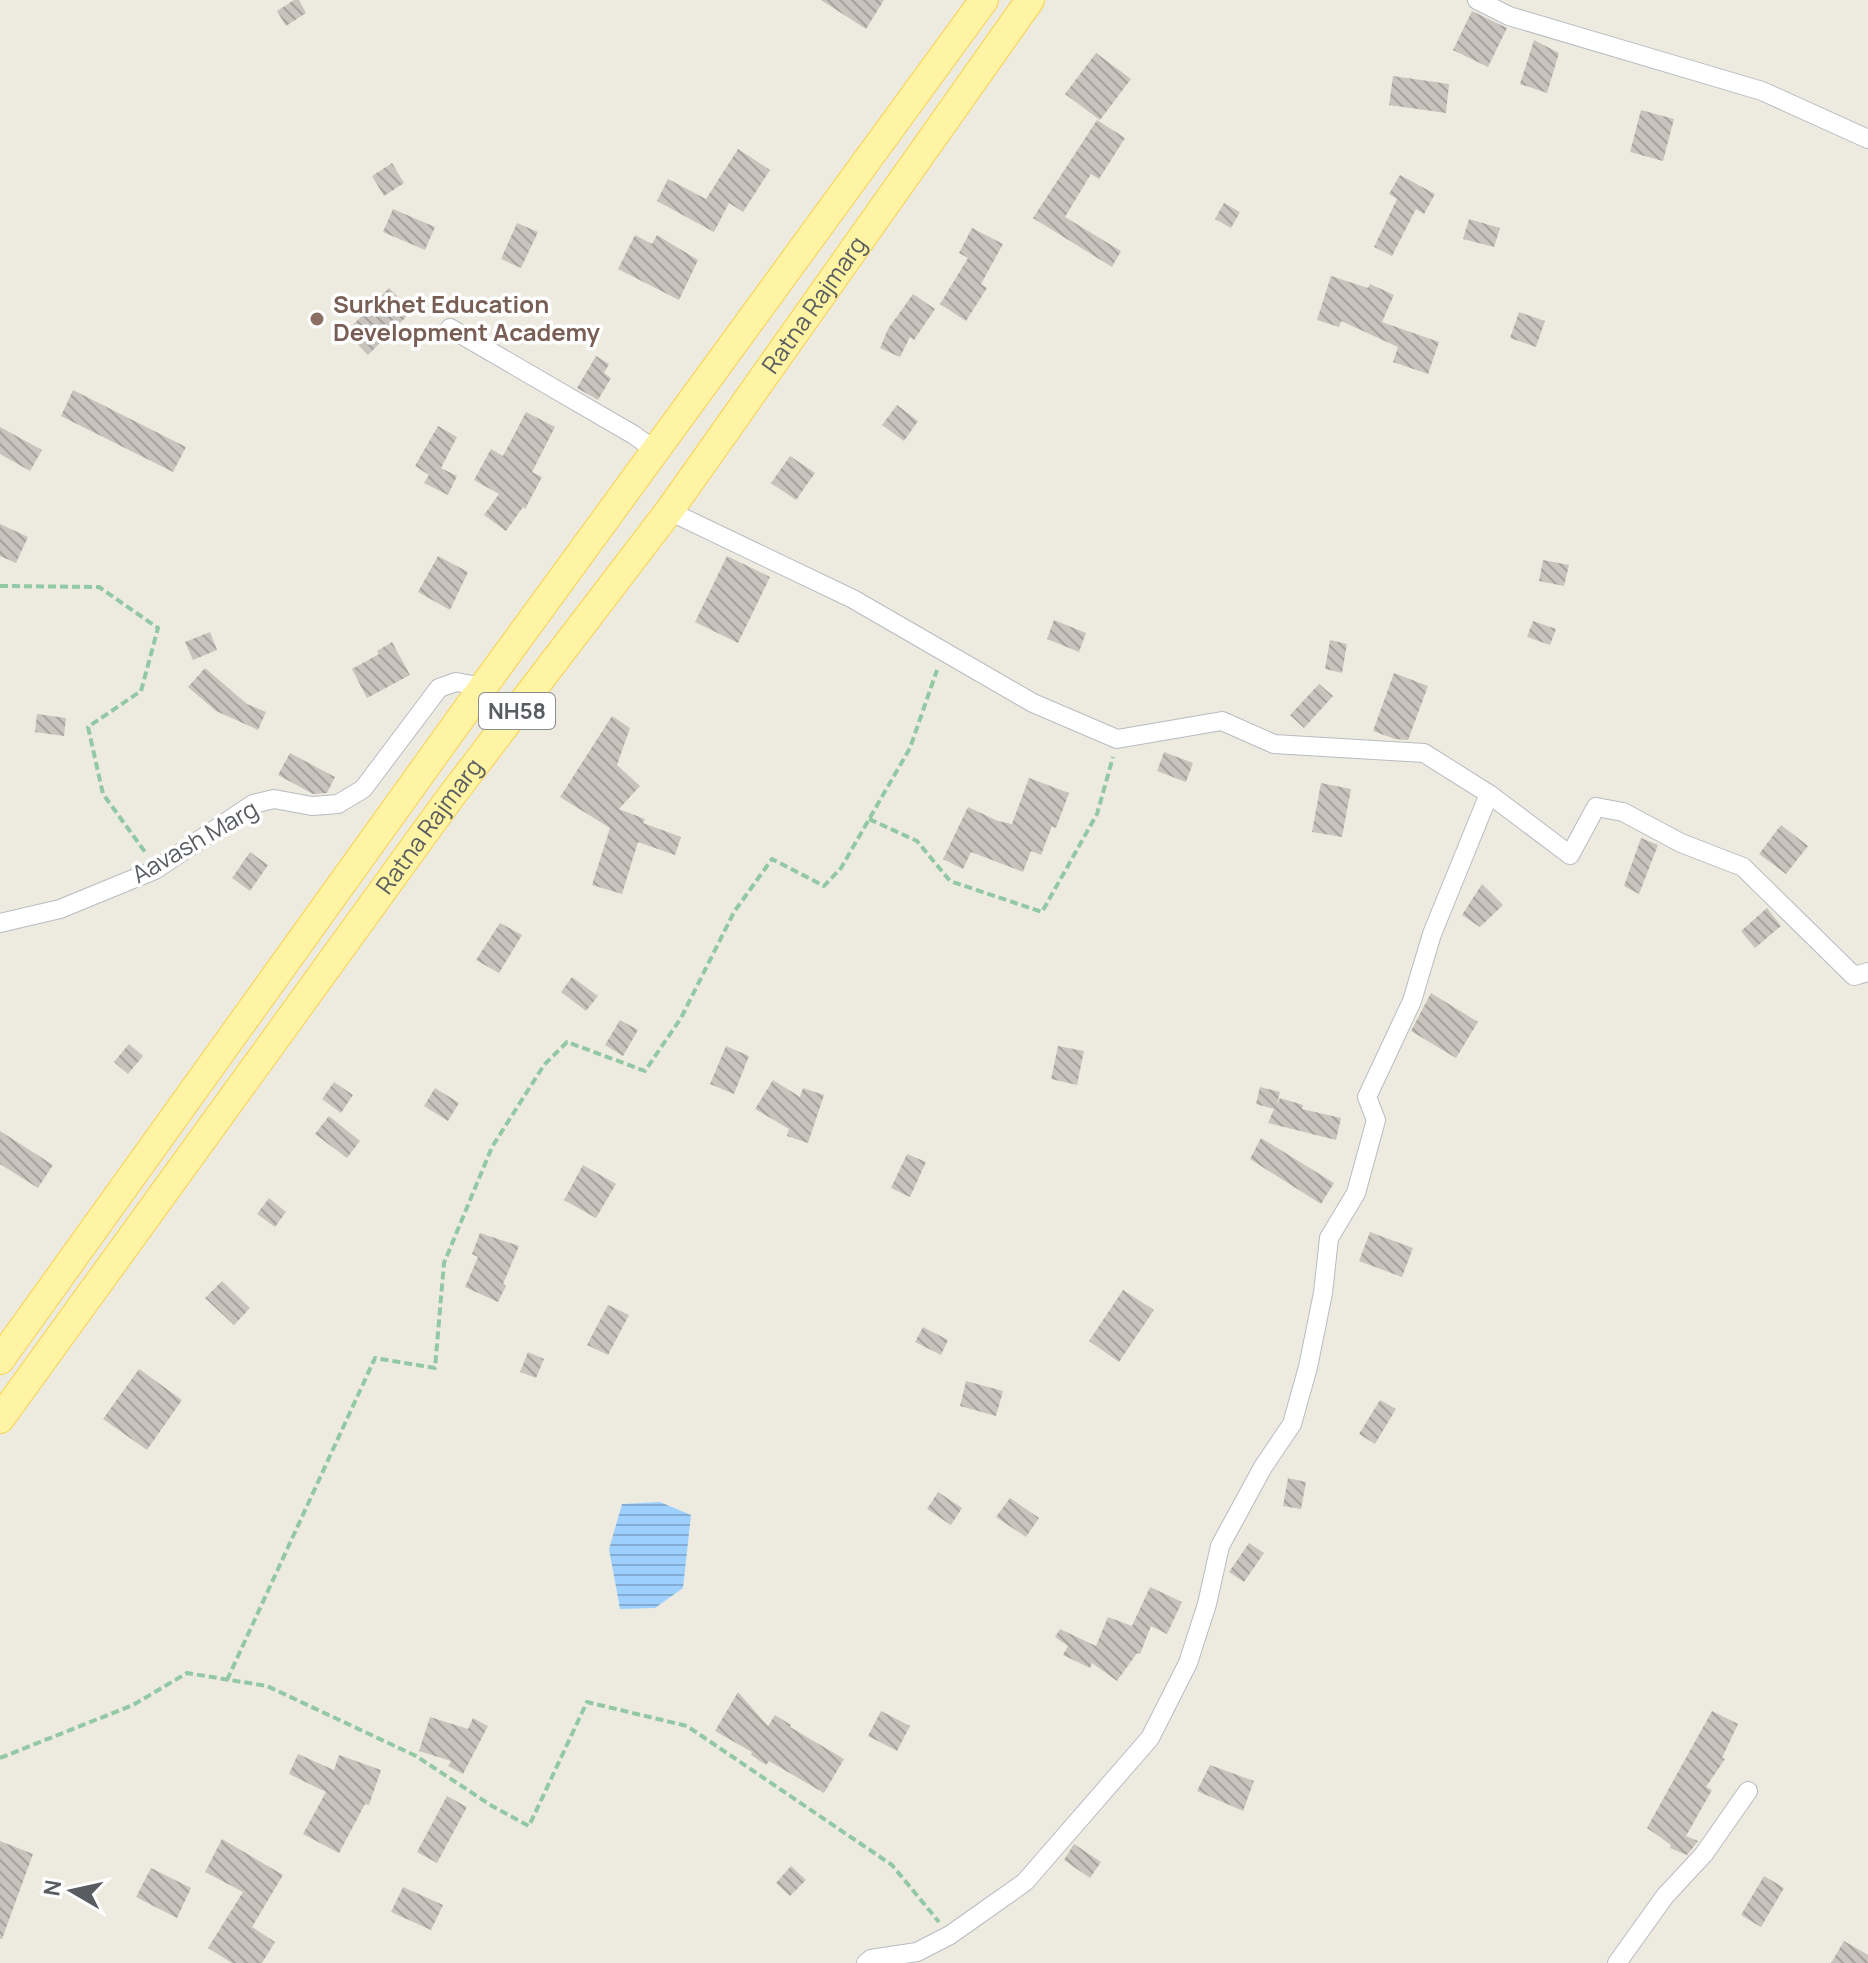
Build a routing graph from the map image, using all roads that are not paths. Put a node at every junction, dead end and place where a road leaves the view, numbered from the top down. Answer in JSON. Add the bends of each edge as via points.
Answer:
{"nodes":[{"id":1,"x":984,"y":0,"type":"edge"},
{"id":2,"x":1030,"y":0,"type":"edge"},
{"id":3,"x":1477,"y":0,"type":"edge"},
{"id":4,"x":1868,"y":139,"type":"edge"},
{"id":5,"x":450,"y":328,"type":"dead end"},
{"id":6,"x":656,"y":451,"type":"junction"},
{"id":7,"x":669,"y":511,"type":"junction"},
{"id":8,"x":483,"y":687,"type":"junction"},
{"id":9,"x":1489,"y":794,"type":"junction"},
{"id":10,"x":0,"y":923,"type":"edge"},
{"id":11,"x":1868,"y":972,"type":"edge"},
{"id":12,"x":0,"y":1360,"type":"edge"},
{"id":13,"x":0,"y":1419,"type":"edge"},
{"id":14,"x":1748,"y":1791,"type":"dead end"},
{"id":15,"x":866,"y":1963,"type":"edge"},
{"id":16,"x":1617,"y":1963,"type":"edge"}],
"edges":[{"from":1,"to":6,"type":"main road","name":"Ratna Rajmarg","number":"NH58"},
{"from":2,"to":7,"type":"main road","name":"Ratna Rajmarg","number":"NH58"},
{"from":3,"to":4,"type":"street","via":[[1509,16],[1762,91]]},
{"from":5,"to":6,"type":"street"},
{"from":6,"to":8,"type":"main road","name":"Ratna Rajmarg","number":"NH58"},
{"from":7,"to":9,"type":"street","via":[[853,599],[1033,703],[1117,739],[1222,721],[1274,744],[1424,753]]},
{"from":7,"to":13,"type":"main road","name":"Ratna Rajmarg","number":"NH58","via":[[449,799]]},
{"from":8,"to":10,"type":"street","name":"Aavash Marg","via":[[456,682],[439,688],[363,789],[338,804],[312,806],[274,799],[253,804],[155,870],[60,909]]},
{"from":8,"to":12,"type":"main road","name":"Ratna Rajmarg","number":"NH58"},
{"from":9,"to":11,"type":"street","via":[[1570,855],[1596,807],[1623,812],[1681,843],[1743,867],[1854,976]]},
{"from":9,"to":15,"type":"street","via":[[1432,934],[1412,1001],[1367,1097],[1376,1120],[1356,1193],[1329,1238],[1323,1293],[1292,1424],[1220,1546],[1188,1663],[1150,1738],[1025,1882],[917,1952]]},
{"from":14,"to":16,"type":"street"}]}
